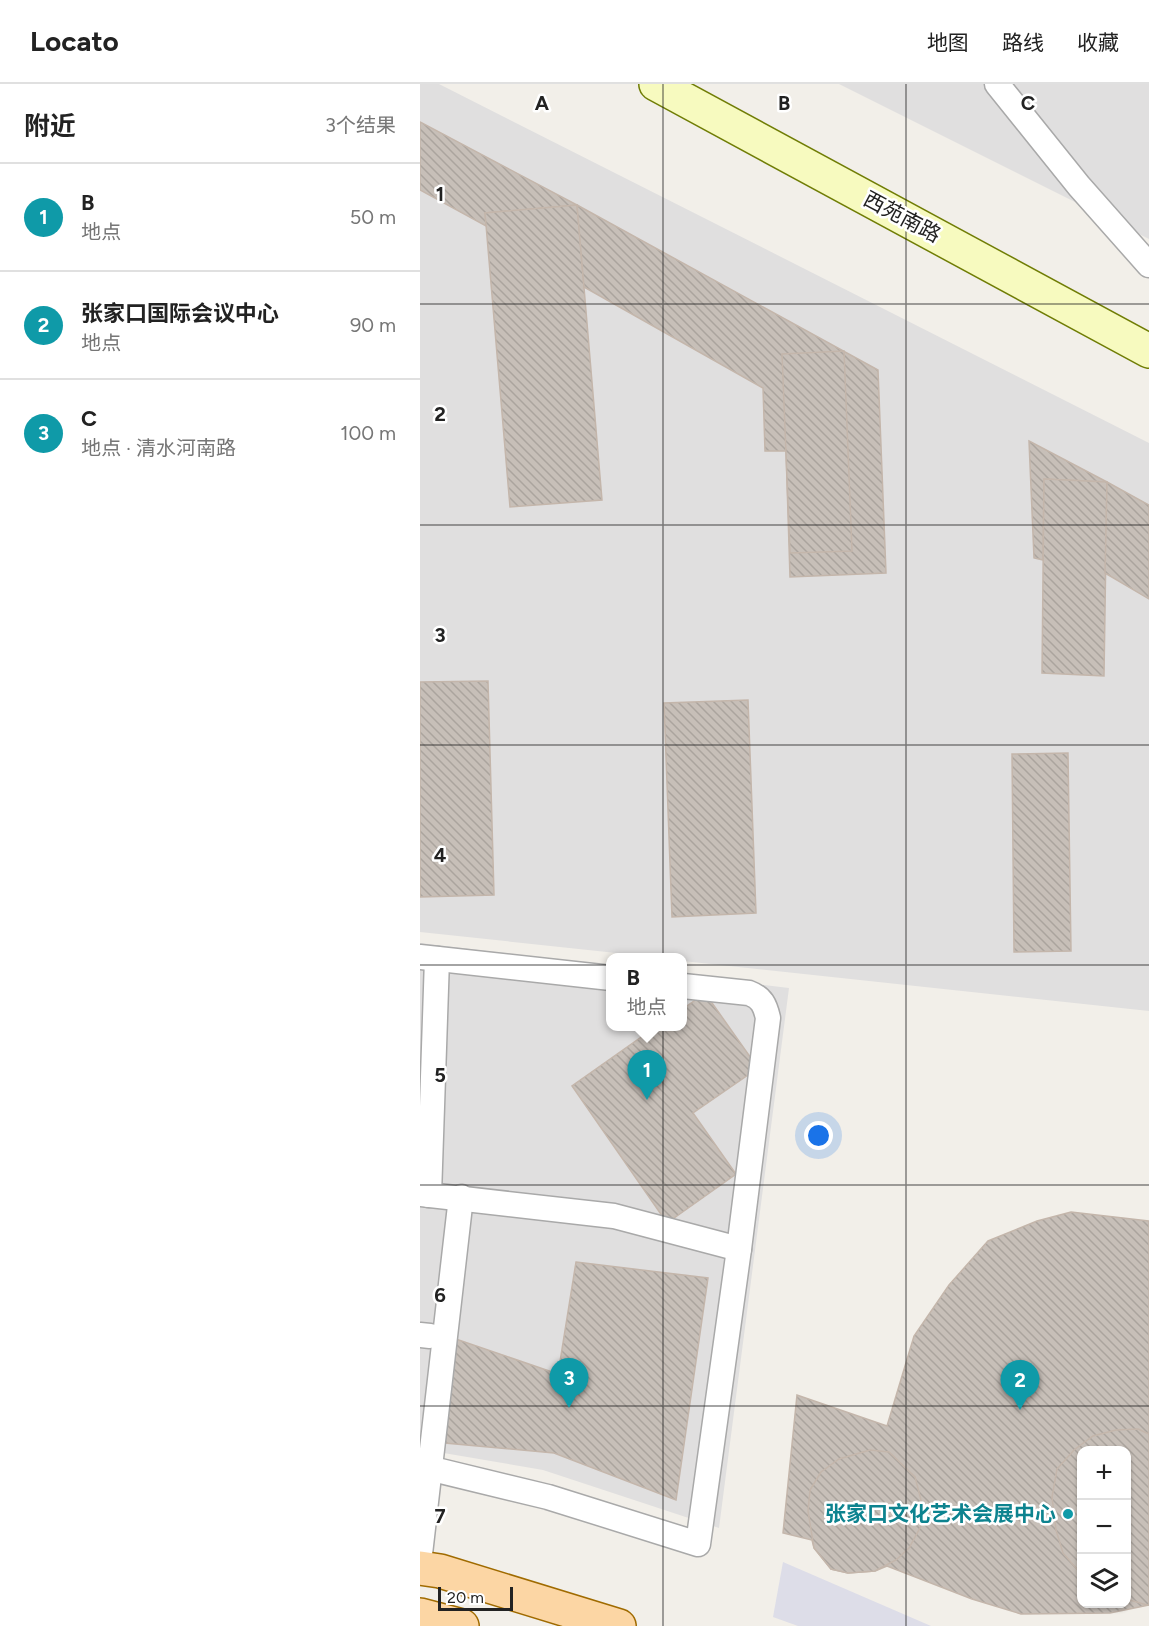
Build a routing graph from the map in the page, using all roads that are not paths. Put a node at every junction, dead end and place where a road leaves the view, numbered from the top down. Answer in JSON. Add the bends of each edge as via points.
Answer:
{"nodes":[{"id":1,"x":656,"y":84,"type":"edge"},
{"id":2,"x":997,"y":84,"type":"edge"},
{"id":3,"x":1149,"y":265,"type":"edge"},
{"id":4,"x":1149,"y":351,"type":"edge"},
{"id":5,"x":428,"y":958,"type":"edge"},
{"id":6,"x":606,"y":977,"type":"edge"},
{"id":7,"x":687,"y":986,"type":"edge"},
{"id":8,"x":439,"y":1195,"type":"edge"},
{"id":9,"x":739,"y":1249,"type":"junction"},
{"id":10,"x":425,"y":1336,"type":"edge"},
{"id":11,"x":420,"y":1423,"type":"edge"},
{"id":12,"x":425,"y":1467,"type":"edge"},
{"id":13,"x":420,"y":1554,"type":"edge"},
{"id":14,"x":420,"y":1568,"type":"edge"},
{"id":15,"x":420,"y":1615,"type":"edge"},
{"id":16,"x":462,"y":1626,"type":"edge"},
{"id":17,"x":619,"y":1626,"type":"edge"}],
"edges":[{"from":1,"to":4,"type":"main road","name":"西苑南路"},
{"from":2,"to":3,"type":"street"},
{"from":5,"to":6,"type":"street"},
{"from":5,"to":8,"type":"street"},
{"from":7,"to":9,"type":"street","via":[[749,993],[759,997],[768,1018]]},
{"from":8,"to":9,"type":"street","via":[[614,1216]]},
{"from":8,"to":10,"type":"street"},
{"from":8,"to":12,"type":"street"},
{"from":9,"to":12,"type":"street","via":[[698,1544],[548,1497]]},
{"from":10,"to":11,"type":"street"},
{"from":12,"to":13,"type":"street"},
{"from":14,"to":17,"type":"main road"},
{"from":15,"to":16,"type":"main road"}]}
